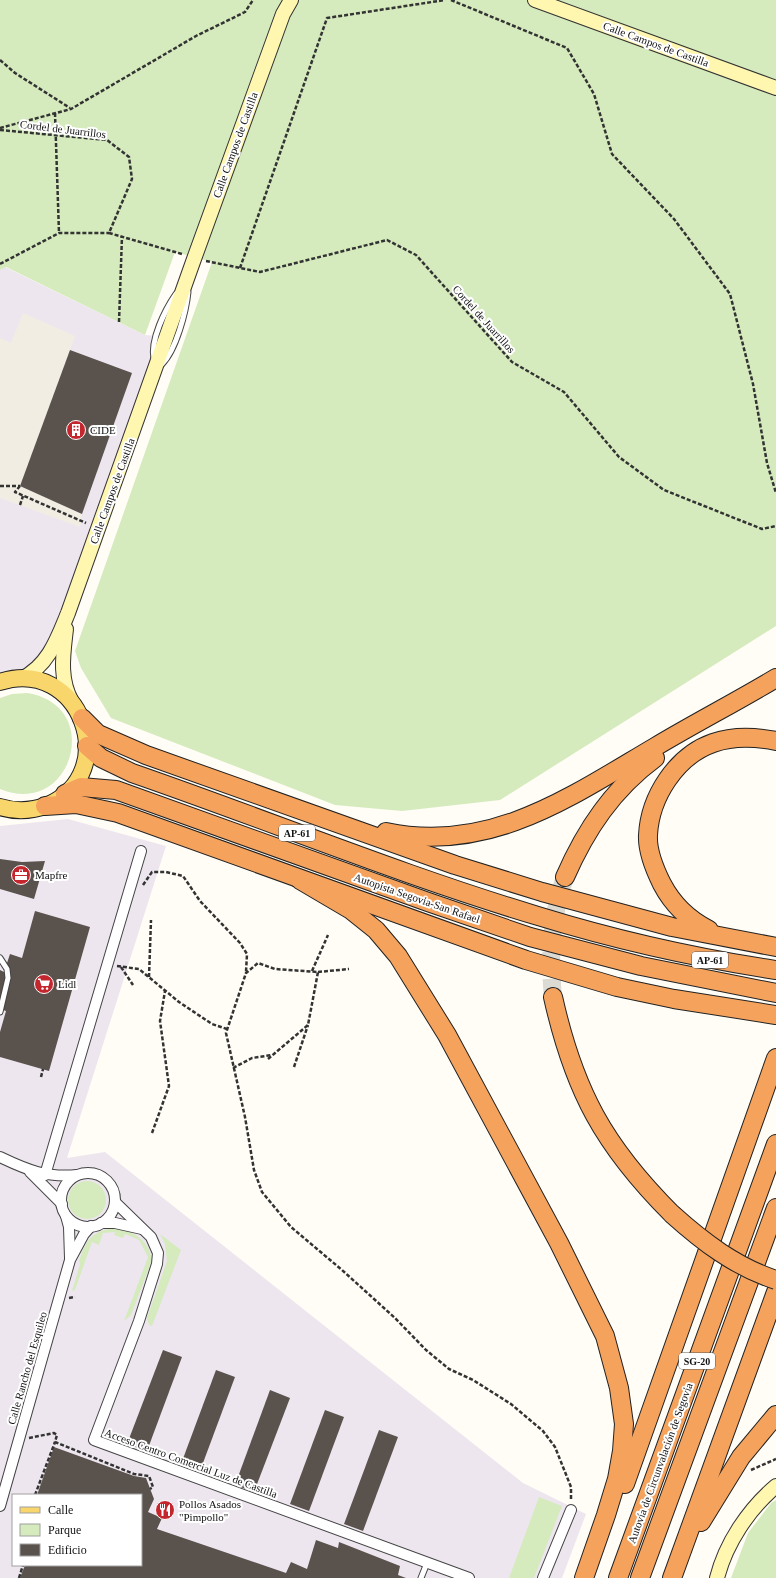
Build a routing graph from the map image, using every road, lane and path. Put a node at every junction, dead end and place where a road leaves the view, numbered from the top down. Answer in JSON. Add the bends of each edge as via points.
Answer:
{"nodes":[{"id":1,"x":253,"y":0,"type":"edge"},
{"id":2,"x":291,"y":0,"type":"edge"},
{"id":3,"x":445,"y":0,"type":"edge"},
{"id":4,"x":450,"y":0,"type":"edge"},
{"id":5,"x":535,"y":0,"type":"edge"},
{"id":6,"x":284,"y":7,"type":"edge"},
{"id":7,"x":0,"y":60,"type":"edge"},
{"id":8,"x":776,"y":88,"type":"edge"},
{"id":9,"x":71,"y":109,"type":"junction"},
{"id":10,"x":55,"y":113,"type":"junction"},
{"id":11,"x":0,"y":129,"type":"edge"},
{"id":12,"x":56,"y":136,"type":"junction"},
{"id":13,"x":59,"y":233,"type":"junction"},
{"id":14,"x":109,"y":233,"type":"junction"},
{"id":15,"x":122,"y":236,"type":"junction"},
{"id":16,"x":189,"y":257,"type":"junction"},
{"id":17,"x":0,"y":264,"type":"edge"},
{"id":18,"x":240,"y":268,"type":"junction"},
{"id":19,"x":119,"y":322,"type":"dead end"},
{"id":20,"x":0,"y":486,"type":"edge"},
{"id":21,"x":776,"y":493,"type":"edge"},
{"id":22,"x":23,"y":496,"type":"junction"},
{"id":23,"x":20,"y":505,"type":"dead end"},
{"id":24,"x":87,"y":523,"type":"dead end"},
{"id":25,"x":776,"y":526,"type":"edge"},
{"id":26,"x":68,"y":613,"type":"junction"},
{"id":27,"x":776,"y":678,"type":"edge"},
{"id":28,"x":21,"y":679,"type":"junction"},
{"id":29,"x":0,"y":682,"type":"edge"},
{"id":30,"x":760,"y":687,"type":"junction"},
{"id":31,"x":72,"y":702,"type":"junction"},
{"id":32,"x":82,"y":718,"type":"junction"},
{"id":33,"x":776,"y":741,"type":"edge"},
{"id":34,"x":87,"y":746,"type":"junction"},
{"id":35,"x":65,"y":794,"type":"junction"},
{"id":36,"x":45,"y":806,"type":"junction"},
{"id":37,"x":3,"y":810,"type":"edge"},
{"id":38,"x":326,"y":820,"type":"junction"},
{"id":39,"x":141,"y":851,"type":"dead end"},
{"id":40,"x":566,"y":877,"type":"tunnel mouth"},
{"id":41,"x":300,"y":880,"type":"junction"},
{"id":42,"x":141,"y":889,"type":"dead end"},
{"id":43,"x":152,"y":920,"type":"dead end"},
{"id":44,"x":328,"y":935,"type":"dead end"},
{"id":45,"x":746,"y":942,"type":"junction"},
{"id":46,"x":776,"y":947,"type":"edge"},
{"id":47,"x":0,"y":958,"type":"edge"},
{"id":48,"x":108,"y":965,"type":"junction"},
{"id":49,"x":121,"y":966,"type":"junction"},
{"id":50,"x":349,"y":969,"type":"dead end"},
{"id":51,"x":774,"y":970,"type":"edge"},
{"id":52,"x":312,"y":971,"type":"junction"},
{"id":53,"x":318,"y":972,"type":"junction"},
{"id":54,"x":246,"y":973,"type":"junction"},
{"id":55,"x":149,"y":977,"type":"junction"},
{"id":56,"x":133,"y":985,"type":"dead end"},
{"id":57,"x":165,"y":991,"type":"junction"},
{"id":58,"x":770,"y":992,"type":"edge"},
{"id":59,"x":553,"y":997,"type":"tunnel mouth"},
{"id":60,"x":0,"y":1012,"type":"edge"},
{"id":61,"x":768,"y":1014,"type":"edge"},
{"id":62,"x":308,"y":1025,"type":"junction"},
{"id":63,"x":227,"y":1029,"type":"junction"},
{"id":64,"x":273,"y":1054,"type":"junction"},
{"id":65,"x":776,"y":1058,"type":"edge"},
{"id":66,"x":268,"y":1059,"type":"dead end"},
{"id":67,"x":294,"y":1067,"type":"dead end"},
{"id":68,"x":233,"y":1068,"type":"junction"},
{"id":69,"x":43,"y":1069,"type":"dead end"},
{"id":70,"x":41,"y":1077,"type":"dead end"},
{"id":71,"x":152,"y":1134,"type":"dead end"},
{"id":72,"x":776,"y":1144,"type":"edge"},
{"id":73,"x":0,"y":1157,"type":"edge"},
{"id":74,"x":29,"y":1171,"type":"junction"},
{"id":75,"x":45,"y":1175,"type":"junction"},
{"id":76,"x":77,"y":1175,"type":"junction"},
{"id":77,"x":115,"y":1202,"type":"junction"},
{"id":78,"x":62,"y":1204,"type":"junction"},
{"id":79,"x":776,"y":1208,"type":"edge"},
{"id":80,"x":66,"y":1216,"type":"junction"},
{"id":81,"x":101,"y":1223,"type":"junction"},
{"id":82,"x":91,"y":1226,"type":"junction"},
{"id":83,"x":144,"y":1230,"type":"junction"},
{"id":84,"x":70,"y":1260,"type":"junction"},
{"id":85,"x":776,"y":1280,"type":"edge"},
{"id":86,"x":776,"y":1292,"type":"edge"},
{"id":87,"x":776,"y":1415,"type":"edge"},
{"id":88,"x":28,"y":1438,"type":"dead end"},
{"id":89,"x":55,"y":1442,"type":"junction"},
{"id":90,"x":776,"y":1459,"type":"edge"},
{"id":91,"x":752,"y":1470,"type":"dead end"},
{"id":92,"x":776,"y":1486,"type":"edge"},
{"id":93,"x":150,"y":1489,"type":"dead end"},
{"id":94,"x":35,"y":1494,"type":"edge"},
{"id":95,"x":0,"y":1506,"type":"edge"},
{"id":96,"x":571,"y":1510,"type":"joint"},
{"id":97,"x":427,"y":1563,"type":"junction"},
{"id":98,"x":24,"y":1566,"type":"edge"},
{"id":99,"x":673,"y":1575,"type":"edge"},
{"id":100,"x":19,"y":1578,"type":"edge"},
{"id":101,"x":421,"y":1578,"type":"edge"},
{"id":102,"x":468,"y":1578,"type":"edge"},
{"id":103,"x":543,"y":1578,"type":"edge"},
{"id":104,"x":584,"y":1578,"type":"edge"},
{"id":105,"x":591,"y":1578,"type":"edge"},
{"id":106,"x":618,"y":1578,"type":"edge"},
{"id":107,"x":640,"y":1578,"type":"edge"},
{"id":108,"x":717,"y":1578,"type":"edge"}],
"edges":[{"from":1,"to":9,"type":"path","via":[[245,12],[196,36]]},
{"from":2,"to":6,"type":"main road","name":"Calle Campos de Castilla"},
{"from":3,"to":18,"type":"path","via":[[327,18]]},
{"from":4,"to":21,"type":"path","via":[[567,48],[594,94],[612,154],[674,219],[730,294],[753,384],[767,463]]},
{"from":5,"to":8,"type":"main road","name":"Calle Campos de Castilla"},
{"from":6,"to":16,"type":"main road","name":"Calle Campos de Castilla"},
{"from":7,"to":9,"type":"path","via":[[15,73]]},
{"from":9,"to":10,"type":"path"},
{"from":10,"to":11,"type":"path"},
{"from":10,"to":12,"type":"path"},
{"from":11,"to":12,"type":"path","name":"Cordel de Juarrillos"},
{"from":12,"to":13,"type":"path"},
{"from":12,"to":14,"type":"path","name":"Cordel de Juarrillos","via":[[107,140],[129,157],[132,179]]},
{"from":13,"to":14,"type":"path"},
{"from":13,"to":17,"type":"path"},
{"from":14,"to":15,"type":"path","name":"Cordel de Juarrillos"},
{"from":15,"to":16,"type":"path","name":"Cordel de Juarrillos"},
{"from":15,"to":19,"type":"path"},
{"from":16,"to":18,"type":"path","name":"Cordel de Juarrillos"},
{"from":16,"to":26,"type":"main road","name":"Calle Campos de Castilla","via":[[188,277]]},
{"from":18,"to":25,"type":"path","name":"Cordel de Juarrillos","via":[[260,272],[387,240],[416,255],[512,362],[564,392],[619,457],[647,478],[664,490],[762,529]]},
{"from":20,"to":22,"type":"path","via":[[20,486],[15,492]]},
{"from":22,"to":23,"type":"path"},
{"from":22,"to":24,"type":"path"},
{"from":26,"to":28,"type":"main road","name":"Calle Campos de Castilla","via":[[46,660]]},
{"from":26,"to":31,"type":"main road","name":"Calle Campos de Castilla","via":[[63,673]]},
{"from":27,"to":30,"type":"highway"},
{"from":28,"to":29,"type":"main road","number":"AP-61"},
{"from":28,"to":31,"type":"main road","number":"AP-61","via":[[49,684]]},
{"from":30,"to":38,"type":"highway","via":[[549,809],[491,830],[436,838],[402,836]]},
{"from":30,"to":40,"type":"highway","via":[[657,756],[627,780],[590,827]]},
{"from":31,"to":32,"type":"main road","number":"AP-61"},
{"from":32,"to":34,"type":"main road","number":"AP-61"},
{"from":32,"to":38,"type":"highway","via":[[98,734],[129,748]]},
{"from":33,"to":45,"type":"highway","via":[[747,738],[727,740],[712,743],[698,751],[681,764],[657,798],[648,836],[656,872],[670,898],[680,910],[709,930]]},
{"from":34,"to":35,"type":"main road","number":"AP-61","via":[[82,771]]},
{"from":34,"to":51,"type":"highway","name":"Autopista Segovia-San Rafael","number":"AP-61","via":[[101,758],[132,773],[444,886],[539,917],[712,960]]},
{"from":35,"to":36,"type":"main road","number":"AP-61"},
{"from":35,"to":58,"type":"highway","name":"Autopista Segovia-San Rafael","number":"AP-61","via":[[81,787],[116,790],[530,937],[648,968]]},
{"from":36,"to":37,"type":"main road","number":"AP-61","via":[[28,810]]},
{"from":36,"to":41,"type":"highway","via":[[76,804],[118,813]]},
{"from":38,"to":45,"type":"highway","via":[[542,892],[672,927]]},
{"from":39,"to":48,"type":"street"},
{"from":41,"to":61,"type":"highway","via":[[526,960],[617,987]]},
{"from":41,"to":104,"type":"highway","via":[[351,910],[376,930],[398,956],[447,1035],[559,1243],[605,1336],[619,1388],[624,1424],[622,1451],[617,1479]]},
{"from":42,"to":54,"type":"path","via":[[152,872],[183,876],[200,901],[244,949],[247,954]]},
{"from":43,"to":55,"type":"path"},
{"from":44,"to":52,"type":"path"},
{"from":45,"to":46,"type":"highway"},
{"from":47,"to":60,"type":"lane","via":[[7,969],[8,978]]},
{"from":48,"to":49,"type":"path"},
{"from":48,"to":75,"type":"street"},
{"from":49,"to":55,"type":"path","via":[[139,969]]},
{"from":49,"to":56,"type":"path"},
{"from":50,"to":53,"type":"path"},
{"from":52,"to":53,"type":"path"},
{"from":52,"to":54,"type":"path","via":[[275,969],[258,963]]},
{"from":53,"to":62,"type":"path"},
{"from":54,"to":63,"type":"path"},
{"from":55,"to":57,"type":"path"},
{"from":57,"to":63,"type":"path","via":[[212,1024]]},
{"from":57,"to":71,"type":"path","via":[[160,1020],[169,1086]]},
{"from":59,"to":85,"type":"highway","bridge":true,"via":[[568,1055],[590,1107],[628,1167],[696,1236],[721,1254]]},
{"from":62,"to":64,"type":"path"},
{"from":62,"to":67,"type":"path"},
{"from":63,"to":68,"type":"path"},
{"from":64,"to":66,"type":"path"},
{"from":64,"to":68,"type":"path","via":[[252,1058]]},
{"from":65,"to":105,"type":"highway"},
{"from":68,"to":96,"type":"path","via":[[254,1170],[262,1192],[291,1227],[395,1318],[443,1365],[511,1404],[543,1430],[555,1447],[571,1487]]},
{"from":69,"to":70,"type":"path"},
{"from":72,"to":106,"type":"highway","name":"Autovía de Circunvalación de Segovia","number":"SG-20"},
{"from":73,"to":74,"type":"street"},
{"from":74,"to":75,"type":"street"},
{"from":74,"to":78,"type":"street"},
{"from":75,"to":76,"type":"street"},
{"from":76,"to":77,"type":"street","via":[[88,1173],[104,1178],[113,1191]]},
{"from":76,"to":78,"type":"street","via":[[63,1190]]},
{"from":77,"to":81,"type":"street","via":[[111,1214]]},
{"from":77,"to":83,"type":"street","name":"Acceso Centro Comercial Luz de Castilla"},
{"from":78,"to":80,"type":"street"},
{"from":79,"to":107,"type":"highway","name":"Autovía de Circunvalación de Segovia","number":"SG-20"},
{"from":80,"to":82,"type":"street","via":[[77,1224]]},
{"from":80,"to":84,"type":"street","name":"Calle Rancho del Esquileo"},
{"from":81,"to":82,"type":"street"},
{"from":81,"to":83,"type":"street","via":[[116,1223]]},
{"from":82,"to":84,"type":"street","name":"Calle Rancho del Esquileo"},
{"from":83,"to":97,"type":"street","name":"Acceso Centro Comercial Luz de Castilla","via":[[155,1243],[158,1253],[157,1264],[139,1321],[94,1440]]},
{"from":84,"to":95,"type":"street","name":"Calle Rancho del Esquileo"},
{"from":86,"to":99,"type":"highway"},
{"from":87,"to":99,"type":"highway","via":[[731,1471]]},
{"from":88,"to":89,"type":"path","via":[[54,1433],[57,1435]]},
{"from":89,"to":93,"type":"path","via":[[134,1474],[150,1476],[153,1487]]},
{"from":89,"to":94,"type":"path"},
{"from":90,"to":91,"type":"path"},
{"from":92,"to":108,"type":"main road","via":[[760,1501],[740,1528],[729,1546]]},
{"from":96,"to":103,"type":"street"},
{"from":97,"to":101,"type":"lane"},
{"from":97,"to":102,"type":"street","name":"Acceso Centro Comercial Luz de Castilla"},
{"from":98,"to":100,"type":"path"}]}
